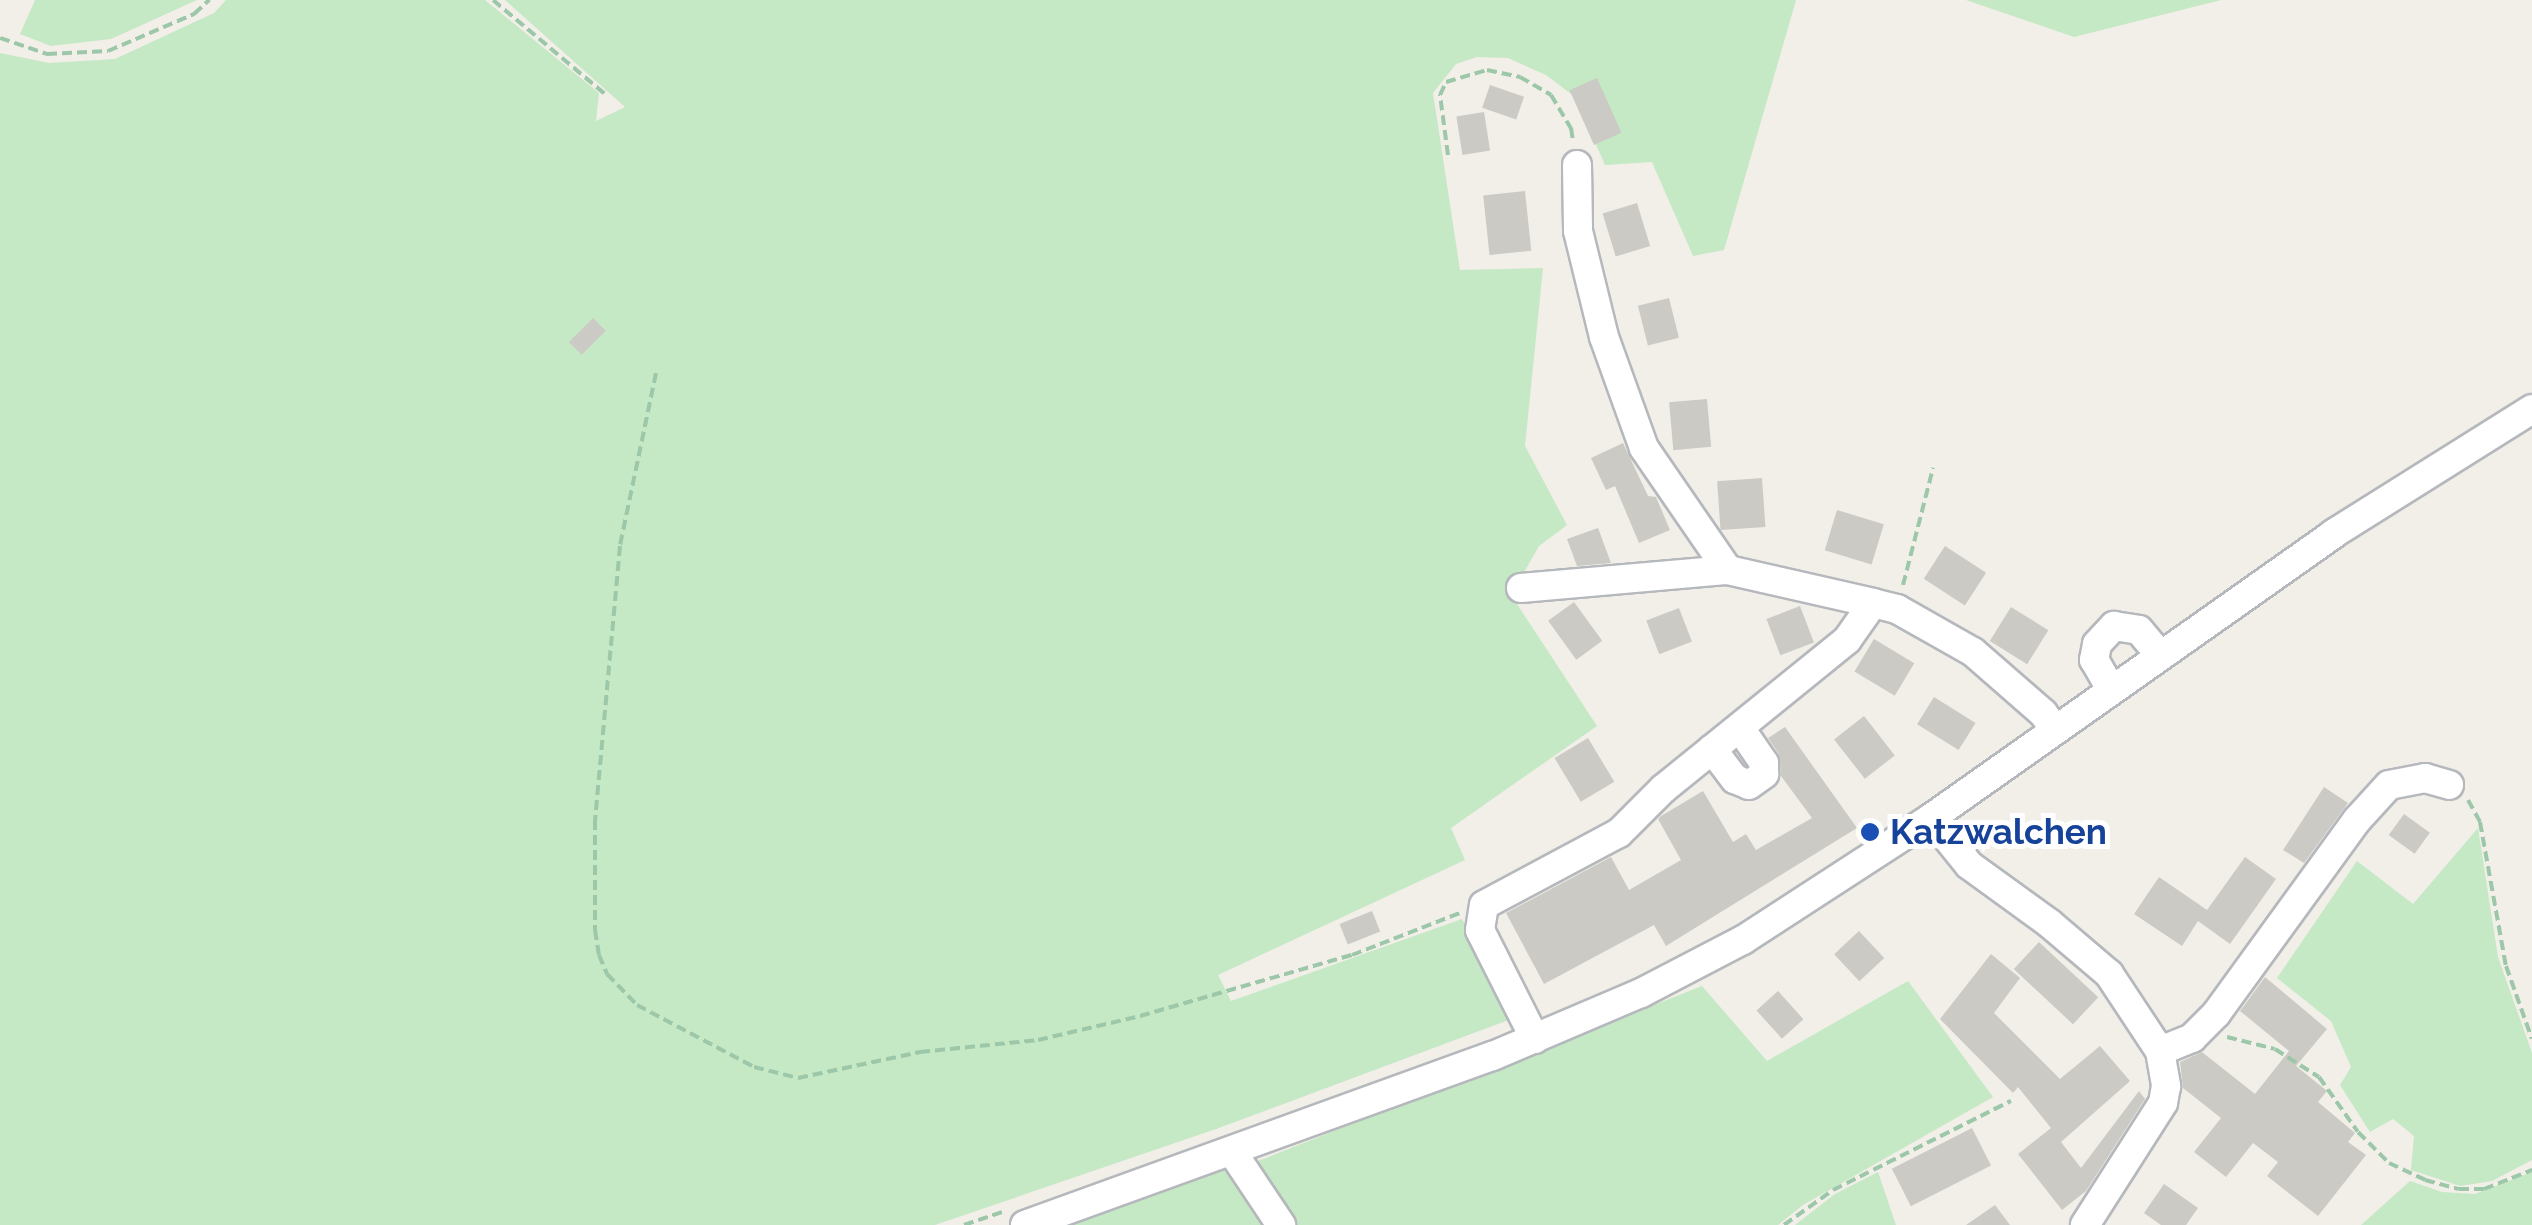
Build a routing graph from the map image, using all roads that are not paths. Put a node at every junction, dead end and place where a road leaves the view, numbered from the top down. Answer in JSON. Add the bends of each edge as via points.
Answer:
{"nodes":[{"id":1,"x":1576,"y":165,"type":"road end"},
{"id":2,"x":2532,"y":409,"type":"edge"},
{"id":3,"x":1728,"y":570,"type":"junction"},
{"id":4,"x":1521,"y":588,"type":"dead end"},
{"id":5,"x":1885,"y":606,"type":"junction"},
{"id":6,"x":2160,"y":655,"type":"junction"},
{"id":7,"x":2111,"y":688,"type":"junction"},
{"id":8,"x":1740,"y":728,"type":"junction"},
{"id":9,"x":2054,"y":728,"type":"junction"},
{"id":10,"x":1712,"y":749,"type":"junction"},
{"id":11,"x":2449,"y":785,"type":"road end"},
{"id":12,"x":1931,"y":818,"type":"junction"},
{"id":13,"x":1535,"y":1039,"type":"junction"},
{"id":14,"x":2160,"y":1051,"type":"junction"},
{"id":15,"x":1232,"y":1152,"type":"junction"},
{"id":16,"x":1022,"y":1215,"type":"edge"},
{"id":17,"x":1280,"y":1225,"type":"edge"},
{"id":18,"x":2084,"y":1225,"type":"edge"}],
"edges":[{"from":1,"to":3,"type":"street","via":[[1578,231],[1604,337],[1644,448]]},
{"from":2,"to":6,"type":"street","via":[[2332,534]]},
{"from":3,"to":4,"type":"street"},
{"from":3,"to":5,"type":"street"},
{"from":5,"to":8,"type":"street"},
{"from":5,"to":9,"type":"street","via":[[1972,652]]},
{"from":6,"to":7,"type":"street"},
{"from":6,"to":7,"type":"street","via":[[2138,630],[2114,626],[2097,644],[2094,660]]},
{"from":7,"to":9,"type":"street"},
{"from":8,"to":10,"type":"street"},
{"from":8,"to":10,"type":"street","via":[[1764,763],[1764,774],[1749,786]]},
{"from":9,"to":12,"type":"street"},
{"from":10,"to":13,"type":"street","via":[[1619,833],[1484,905],[1480,930]]},
{"from":11,"to":14,"type":"street","via":[[2411,778],[2389,785],[2216,1014],[2192,1038]]},
{"from":12,"to":13,"type":"street","via":[[1743,940]]},
{"from":12,"to":14,"type":"street","via":[[1969,865],[2109,974]]},
{"from":13,"to":15,"type":"street"},
{"from":14,"to":18,"type":"street","via":[[2163,1103]]},
{"from":15,"to":16,"type":"street"},
{"from":15,"to":17,"type":"street"}]}
